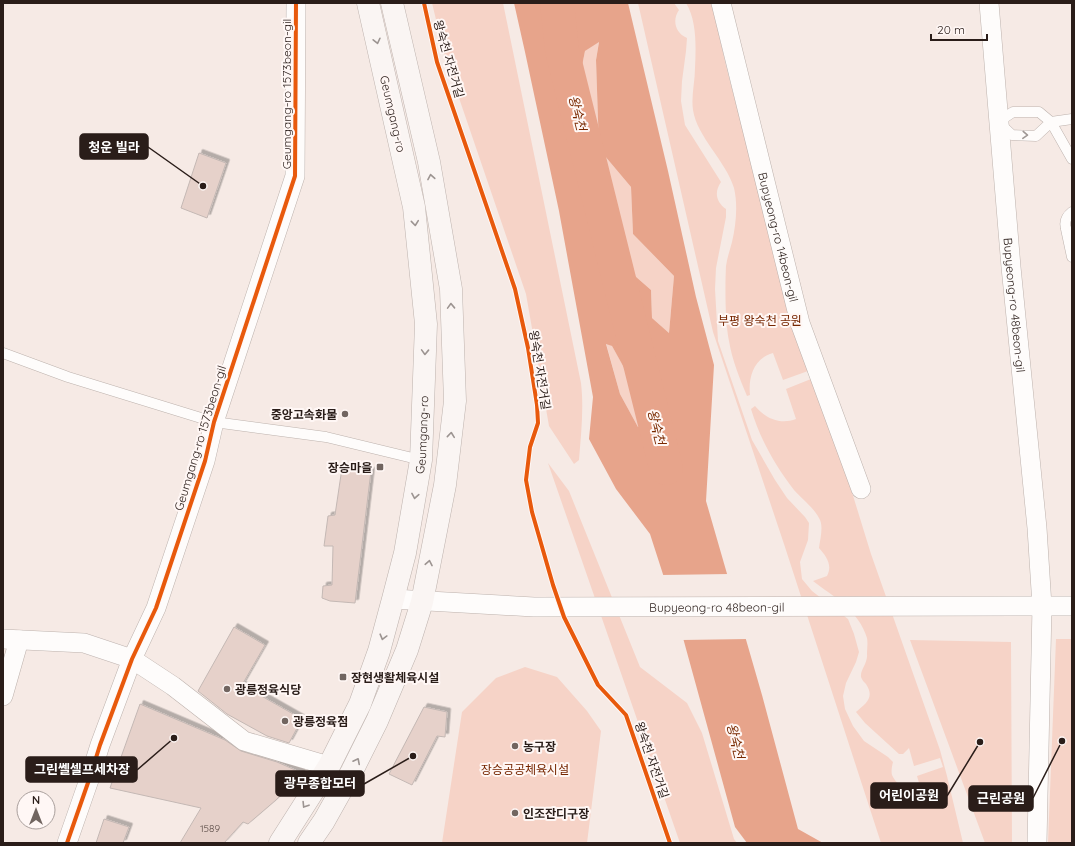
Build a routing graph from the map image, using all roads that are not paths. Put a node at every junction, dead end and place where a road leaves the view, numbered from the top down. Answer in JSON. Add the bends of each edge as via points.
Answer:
{"nodes":[{"id":1,"x":296,"y":3,"type":"edge"},
{"id":2,"x":368,"y":3,"type":"edge"},
{"id":3,"x":392,"y":3,"type":"edge"},
{"id":4,"x":721,"y":3,"type":"edge"},
{"id":5,"x":988,"y":3,"type":"edge"},
{"id":6,"x":1072,"y":119,"type":"edge"},
{"id":7,"x":998,"y":122,"type":"junction"},
{"id":8,"x":1051,"y":122,"type":"junction"},
{"id":9,"x":1072,"y":159,"type":"edge"},
{"id":10,"x":1072,"y":212,"type":"edge"},
{"id":11,"x":1069,"y":232,"type":"edge"},
{"id":12,"x":1072,"y":256,"type":"edge"},
{"id":13,"x":3,"y":353,"type":"edge"},
{"id":14,"x":214,"y":422,"type":"junction"},
{"id":15,"x":421,"y":460,"type":"junction"},
{"id":16,"x":861,"y":489,"type":"dead end"},
{"id":17,"x":393,"y":599,"type":"junction"},
{"id":18,"x":422,"y":602,"type":"junction"},
{"id":19,"x":1042,"y":606,"type":"junction"},
{"id":20,"x":1072,"y":606,"type":"edge"},
{"id":21,"x":11,"y":639,"type":"edge"},
{"id":22,"x":132,"y":659,"type":"junction"},
{"id":23,"x":3,"y":696,"type":"edge"},
{"id":24,"x":329,"y":766,"type":"junction"},
{"id":25,"x":67,"y":843,"type":"edge"},
{"id":26,"x":280,"y":843,"type":"edge"},
{"id":27,"x":309,"y":843,"type":"edge"},
{"id":28,"x":1037,"y":843,"type":"edge"}],
"edges":[{"from":1,"to":14,"type":"street","name":"Geumgang-ro 1573beon-gil","via":[[295,176]]},
{"from":2,"to":15,"type":"main road","name":"Geumgang-ro","one_way":true,"via":[[414,207],[426,324]]},
{"from":18,"to":3,"type":"main road","name":"Geumgang-ro","one_way":true,"via":[[445,485],[455,401],[450,289],[429,162]]},
{"from":4,"to":16,"type":"street","name":"Bupyeong-ro 14beon-gil","via":[[800,322]]},
{"from":5,"to":7,"type":"street","name":"Bupyeong-ro 48beon-gil"},
{"from":6,"to":8,"type":"lane"},
{"from":7,"to":8,"type":"lane","via":[[1013,112],[1039,112]]},
{"from":7,"to":8,"type":"lane","one_way":true,"via":[[1012,135],[1036,136]]},
{"from":7,"to":19,"type":"street","name":"Bupyeong-ro 48beon-gil","via":[[1037,528]]},
{"from":8,"to":9,"type":"lane"},
{"from":10,"to":11,"type":"lane","via":[[1065,221]]},
{"from":11,"to":12,"type":"lane"},
{"from":13,"to":14,"type":"lane","via":[[68,377]]},
{"from":14,"to":15,"type":"lane","via":[[326,437]]},
{"from":14,"to":22,"type":"street","name":"Geumgang-ro 1573beon-gil","via":[[205,461],[156,608]]},
{"from":15,"to":17,"type":"main road","name":"Geumgang-ro","one_way":true,"via":[[405,552]]},
{"from":17,"to":18,"type":"street","name":"Bupyeong-ro 48beon-gil"},
{"from":17,"to":24,"type":"main road","name":"Geumgang-ro","one_way":true,"via":[[379,651],[360,704]]},
{"from":18,"to":19,"type":"street","name":"Bupyeong-ro 48beon-gil","via":[[534,607]]},
{"from":27,"to":18,"type":"main road","name":"Geumgang-ro","one_way":true,"via":[[324,821],[377,721],[402,665]]},
{"from":19,"to":20,"type":"street","name":"Bupyeong-ro 48beon-gil"},
{"from":19,"to":28,"type":"street"},
{"from":21,"to":22,"type":"street","via":[[84,643]]},
{"from":21,"to":23,"type":"street"},
{"from":22,"to":24,"type":"street","via":[[173,686],[244,741]]},
{"from":22,"to":25,"type":"street","name":"Geumgang-ro 1573beon-gil"},
{"from":24,"to":26,"type":"main road","name":"Geumgang-ro","one_way":true}]}
